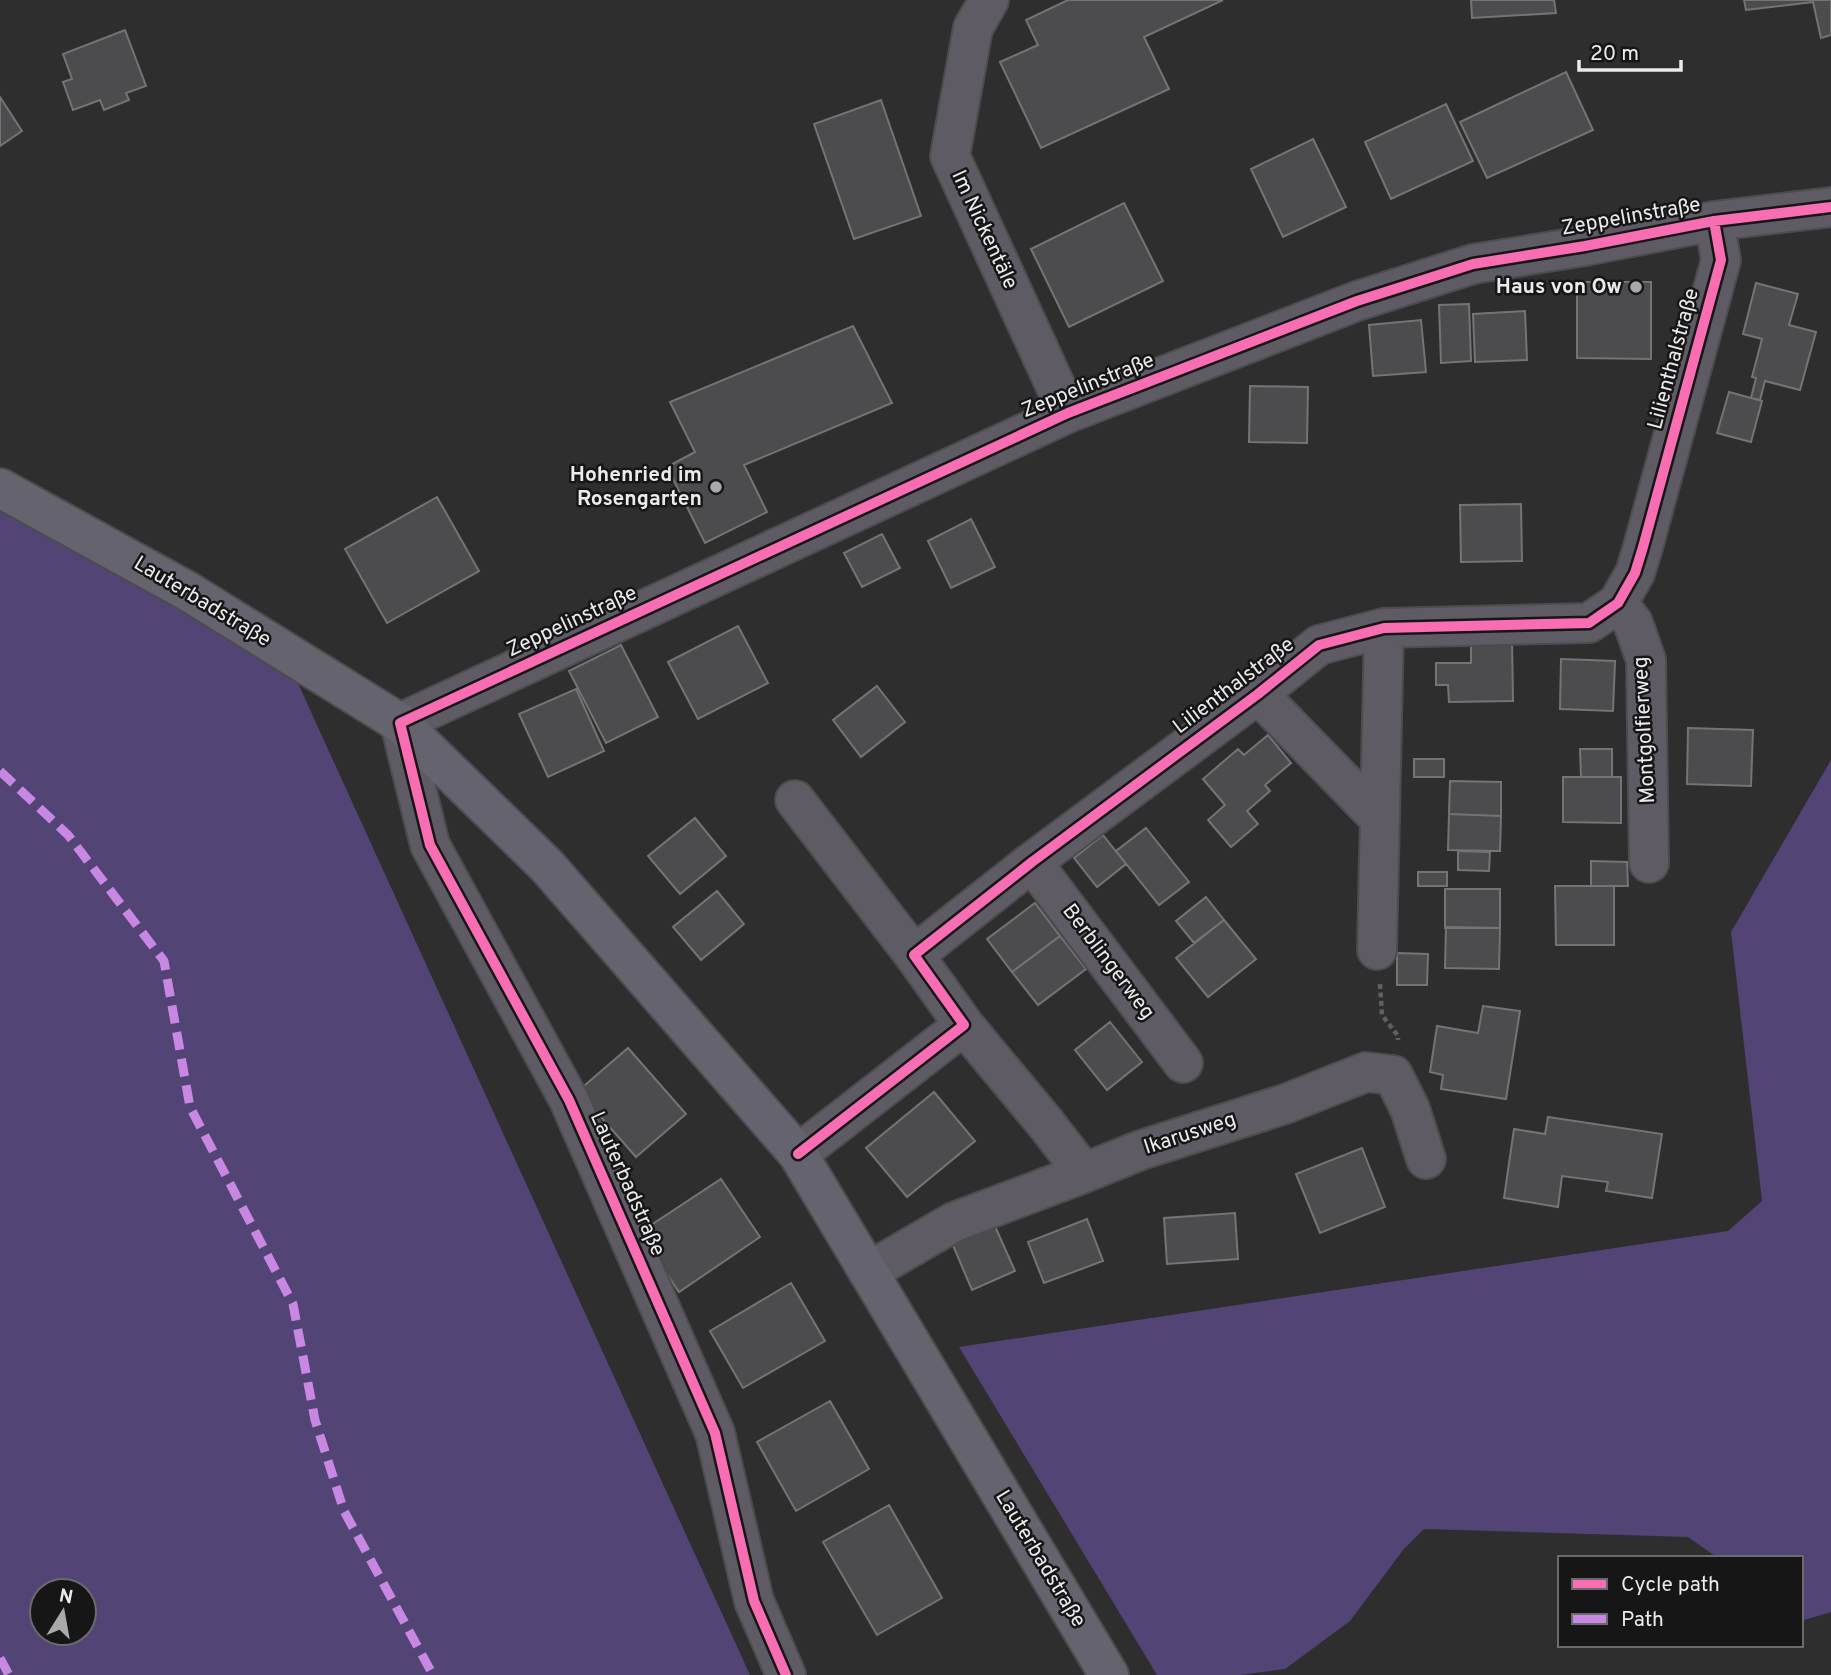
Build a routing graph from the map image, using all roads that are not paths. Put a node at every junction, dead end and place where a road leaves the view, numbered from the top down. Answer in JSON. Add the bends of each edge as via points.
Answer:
{"nodes":[{"id":1,"x":989,"y":0,"type":"edge"},
{"id":2,"x":1831,"y":207,"type":"edge"},
{"id":3,"x":1714,"y":221,"type":"junction"},
{"id":4,"x":1068,"y":413,"type":"junction"},
{"id":5,"x":0,"y":488,"type":"edge"},
{"id":6,"x":1618,"y":603,"type":"junction"},
{"id":7,"x":1384,"y":628,"type":"junction"},
{"id":8,"x":1258,"y":694,"type":"junction"},
{"id":9,"x":400,"y":723,"type":"junction"},
{"id":10,"x":795,"y":800,"type":"dead end"},
{"id":11,"x":1380,"y":819,"type":"junction"},
{"id":12,"x":1032,"y":862,"type":"junction"},
{"id":13,"x":1649,"y":863,"type":"dead end"},
{"id":14,"x":1377,"y":950,"type":"road end"},
{"id":15,"x":914,"y":956,"type":"junction"},
{"id":16,"x":964,"y":1025,"type":"junction"},
{"id":17,"x":1183,"y":1063,"type":"dead end"},
{"id":18,"x":798,"y":1154,"type":"junction"},
{"id":19,"x":1426,"y":1159,"type":"dead end"},
{"id":20,"x":1084,"y":1173,"type":"junction"},
{"id":21,"x":868,"y":1272,"type":"junction"},
{"id":22,"x":786,"y":1675,"type":"edge"},
{"id":23,"x":1109,"y":1675,"type":"edge"}],
"edges":[{"from":1,"to":4,"type":"street","name":"Im Nickentäle","via":[[972,28],[950,156]]},
{"from":2,"to":3,"type":"street","name":"Zeppelinstraße"},
{"from":3,"to":4,"type":"street","name":"Zeppelinstraße","via":[[1473,264],[1357,300]]},
{"from":3,"to":6,"type":"street","name":"Lilienthalstraße","via":[[1721,260],[1643,547]]},
{"from":4,"to":9,"type":"street","name":"Zeppelinstraße"},
{"from":5,"to":9,"type":"main road","name":"Lauterbadstraße","via":[[189,592]]},
{"from":6,"to":7,"type":"street","name":"Lilienthalstraße","via":[[1589,623]]},
{"from":6,"to":13,"type":"street","name":"Montgolfierweg","via":[[1633,622],[1646,660]]},
{"from":7,"to":8,"type":"street","name":"Lilienthalstraße","via":[[1319,645]]},
{"from":7,"to":11,"type":"street"},
{"from":8,"to":11,"type":"street"},
{"from":8,"to":12,"type":"street","name":"Lilienthalstraße"},
{"from":9,"to":18,"type":"main road","name":"Lauterbadstraße","via":[[547,866]]},
{"from":9,"to":22,"type":"street","name":"Lauterbadstraße","via":[[430,845],[569,1100],[715,1433],[754,1601]]},
{"from":10,"to":15,"type":"street"},
{"from":11,"to":14,"type":"street"},
{"from":12,"to":15,"type":"street","name":"Lilienthalstraße"},
{"from":12,"to":17,"type":"street","name":"Berblingerweg"},
{"from":15,"to":16,"type":"street"},
{"from":16,"to":18,"type":"street"},
{"from":16,"to":20,"type":"street"},
{"from":18,"to":21,"type":"main road","name":"Lauterbadstraße"},
{"from":19,"to":20,"type":"street","name":"Ikarusweg","via":[[1393,1075],[1366,1072]]},
{"from":20,"to":21,"type":"street","name":"Ikarusweg","via":[[954,1222]]},
{"from":21,"to":23,"type":"main road","name":"Lauterbadstraße"}]}
